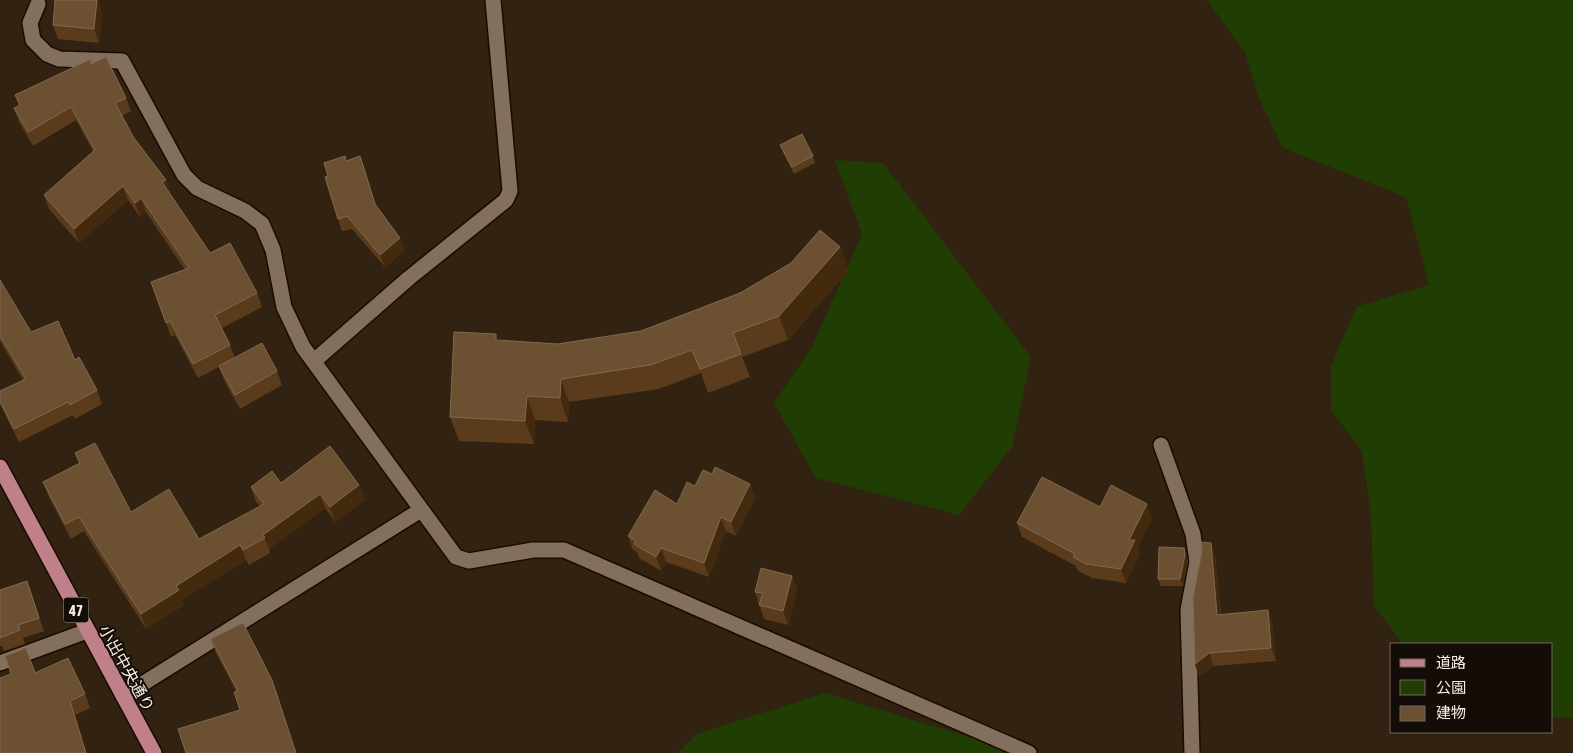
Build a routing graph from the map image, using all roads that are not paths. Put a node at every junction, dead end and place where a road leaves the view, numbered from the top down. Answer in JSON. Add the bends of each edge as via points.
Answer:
{"nodes":[{"id":1,"x":493,"y":0,"type":"edge"},
{"id":2,"x":38,"y":4,"type":"dead end"},
{"id":3,"x":314,"y":362,"type":"junction"},
{"id":4,"x":1161,"y":445,"type":"dead end"},
{"id":5,"x":0,"y":467,"type":"edge"},
{"id":6,"x":421,"y":510,"type":"junction"},
{"id":7,"x":87,"y":630,"type":"junction"},
{"id":8,"x":0,"y":663,"type":"edge"},
{"id":9,"x":123,"y":696,"type":"junction"},
{"id":10,"x":154,"y":753,"type":"edge"},
{"id":11,"x":1029,"y":753,"type":"edge"},
{"id":12,"x":1192,"y":753,"type":"edge"}],
"edges":[{"from":1,"to":3,"type":"street","via":[[510,191],[506,200],[409,278]]},
{"from":2,"to":3,"type":"street","via":[[30,23],[34,40],[47,54],[59,59],[122,61],[184,175],[196,188],[245,211],[262,224],[273,250],[284,307]]},
{"from":3,"to":6,"type":"street"},
{"from":4,"to":12,"type":"street","via":[[1193,534],[1197,562],[1188,610]]},
{"from":5,"to":7,"type":"main road","name":"小出中央通り","number":"47"},
{"from":6,"to":9,"type":"street"},
{"from":6,"to":11,"type":"street","via":[[456,557],[469,561],[533,550],[564,550]]},
{"from":7,"to":8,"type":"street"},
{"from":7,"to":9,"type":"main road","name":"小出中央通り","number":"47"},
{"from":9,"to":10,"type":"main road","name":"小出中央通り","number":"47"}]}
